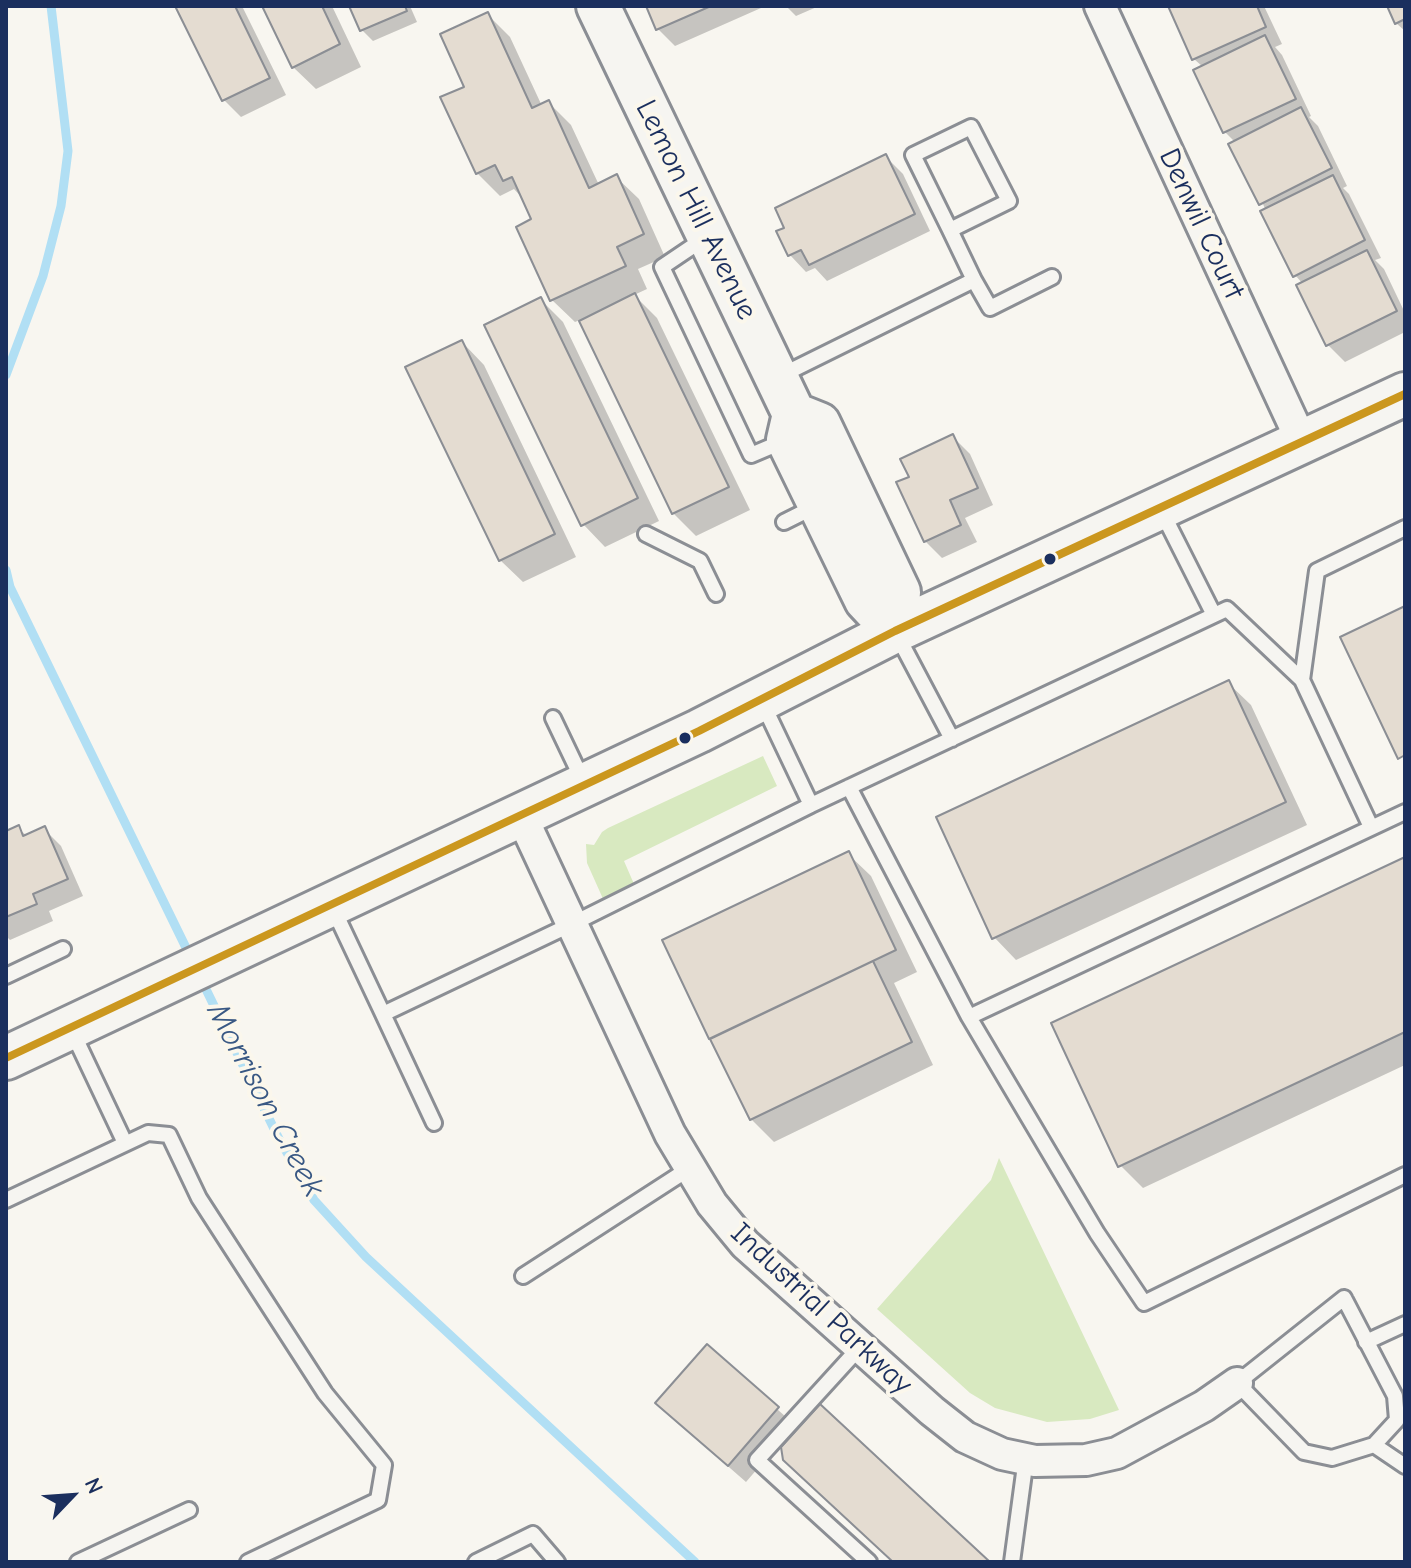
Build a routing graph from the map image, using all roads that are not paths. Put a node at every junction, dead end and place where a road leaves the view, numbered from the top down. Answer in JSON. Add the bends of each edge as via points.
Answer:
{"nodes":[{"id":1,"x":598,"y":6,"type":"edge"},
{"id":2,"x":1100,"y":6,"type":"edge"},
{"id":3,"x":950,"y":230,"type":"junction"},
{"id":4,"x":709,"y":235,"type":"junction"},
{"id":5,"x":1052,"y":277,"type":"dead end"},
{"id":6,"x":974,"y":280,"type":"junction"},
{"id":7,"x":1405,"y":394,"type":"edge"},
{"id":8,"x":794,"y":414,"type":"junction"},
{"id":9,"x":1302,"y":442,"type":"junction"},
{"id":10,"x":1160,"y":509,"type":"junction"},
{"id":11,"x":1405,"y":528,"type":"edge"},
{"id":12,"x":646,"y":534,"type":"dead end"},
{"id":13,"x":716,"y":594,"type":"dead end"},
{"id":14,"x":1214,"y":615,"type":"junction"},
{"id":15,"x":895,"y":631,"type":"junction"},
{"id":16,"x":1302,"y":680,"type":"junction"},
{"id":17,"x":761,"y":700,"type":"junction"},
{"id":18,"x":553,"y":718,"type":"dead end"},
{"id":19,"x":952,"y":739,"type":"junction"},
{"id":20,"x":584,"y":784,"type":"junction"},
{"id":21,"x":849,"y":787,"type":"junction"},
{"id":22,"x":811,"y":805,"type":"junction"},
{"id":23,"x":1405,"y":812,"type":"edge"},
{"id":24,"x":521,"y":815,"type":"junction"},
{"id":25,"x":1371,"y":827,"type":"junction"},
{"id":26,"x":330,"y":903,"type":"junction"},
{"id":27,"x":572,"y":924,"type":"junction"},
{"id":28,"x":63,"y":949,"type":"dead end"},
{"id":29,"x":6,"y":976,"type":"edge"},
{"id":30,"x":383,"y":1014,"type":"junction"},
{"id":31,"x":969,"y":1017,"type":"junction"},
{"id":32,"x":70,"y":1028,"type":"junction"},
{"id":33,"x":6,"y":1058,"type":"edge"},
{"id":34,"x":434,"y":1123,"type":"dead end"},
{"id":35,"x":125,"y":1143,"type":"junction"},
{"id":36,"x":690,"y":1168,"type":"junction"},
{"id":37,"x":1405,"y":1175,"type":"edge"},
{"id":38,"x":6,"y":1200,"type":"edge"},
{"id":39,"x":523,"y":1276,"type":"dead end"},
{"id":40,"x":1405,"y":1324,"type":"edge"},
{"id":41,"x":1366,"y":1342,"type":"junction"},
{"id":42,"x":860,"y":1347,"type":"junction"},
{"id":43,"x":1237,"y":1383,"type":"junction"},
{"id":44,"x":1374,"y":1445,"type":"junction"},
{"id":45,"x":1026,"y":1458,"type":"junction"},
{"id":46,"x":1405,"y":1466,"type":"edge"},
{"id":47,"x":189,"y":1510,"type":"dead end"},
{"id":48,"x":78,"y":1562,"type":"edge"},
{"id":49,"x":248,"y":1562,"type":"edge"},
{"id":50,"x":476,"y":1562,"type":"edge"},
{"id":51,"x":557,"y":1562,"type":"edge"},
{"id":52,"x":869,"y":1562,"type":"edge"},
{"id":53,"x":1012,"y":1562,"type":"edge"}],
"edges":[{"from":1,"to":4,"type":"main road","name":"Lemon Hill Avenue"},
{"from":2,"to":9,"type":"street","name":"Denwil Court"},
{"from":3,"to":3,"type":"lane","via":[[913,155],[971,127],[1009,201]]},
{"from":3,"to":6,"type":"lane"},
{"from":4,"to":8,"type":"main road","name":"Lemon Hill Avenue"},
{"from":4,"to":8,"type":"lane","via":[[662,267],[751,455]]},
{"from":5,"to":6,"type":"lane","via":[[990,308]]},
{"from":6,"to":8,"type":"lane"},
{"from":7,"to":9,"type":"main road"},
{"from":8,"to":15,"type":"main road","name":"Lemon Hill Avenue","via":[[899,592]]},
{"from":8,"to":15,"type":"main road","name":"Lemon Hill Avenue","via":[[802,513]]},
{"from":9,"to":10,"type":"main road"},
{"from":10,"to":14,"type":"lane"},
{"from":10,"to":15,"type":"main road"},
{"from":11,"to":16,"type":"lane","via":[[1317,571]]},
{"from":12,"to":13,"type":"lane","via":[[700,561]]},
{"from":14,"to":16,"type":"lane","via":[[1227,609]]},
{"from":14,"to":19,"type":"lane"},
{"from":15,"to":17,"type":"main road"},
{"from":15,"to":19,"type":"lane"},
{"from":16,"to":25,"type":"lane"},
{"from":17,"to":20,"type":"main road"},
{"from":17,"to":22,"type":"lane"},
{"from":18,"to":20,"type":"lane"},
{"from":19,"to":21,"type":"lane"},
{"from":20,"to":24,"type":"main road"},
{"from":21,"to":22,"type":"lane"},
{"from":21,"to":31,"type":"lane"},
{"from":22,"to":27,"type":"lane"},
{"from":23,"to":25,"type":"lane"},
{"from":24,"to":26,"type":"main road"},
{"from":24,"to":27,"type":"street","name":"Industrial Parkway"},
{"from":25,"to":31,"type":"lane"},
{"from":26,"to":30,"type":"lane"},
{"from":26,"to":32,"type":"main road"},
{"from":27,"to":30,"type":"lane"},
{"from":27,"to":36,"type":"street","name":"Industrial Parkway"},
{"from":28,"to":29,"type":"lane"},
{"from":30,"to":34,"type":"lane"},
{"from":31,"to":37,"type":"lane","via":[[1144,1303]]},
{"from":32,"to":33,"type":"main road"},
{"from":32,"to":35,"type":"lane"},
{"from":35,"to":38,"type":"lane"},
{"from":35,"to":49,"type":"lane","via":[[148,1133],[169,1135],[199,1198],[325,1393],[384,1465],[378,1500]]},
{"from":36,"to":39,"type":"lane"},
{"from":36,"to":42,"type":"street","name":"Industrial Parkway","via":[[745,1244]]},
{"from":40,"to":41,"type":"lane"},
{"from":41,"to":43,"type":"lane","via":[[1344,1298]]},
{"from":41,"to":44,"type":"lane","via":[[1395,1396],[1397,1420]]},
{"from":42,"to":45,"type":"street","name":"Industrial Parkway","via":[[965,1437],[1002,1454]]},
{"from":42,"to":52,"type":"lane","via":[[757,1460]]},
{"from":43,"to":44,"type":"lane","via":[[1304,1452],[1332,1458]]},
{"from":43,"to":45,"type":"street","name":"Industrial Parkway","via":[[1117,1453],[1064,1462]]},
{"from":44,"to":46,"type":"lane"},
{"from":45,"to":53,"type":"lane"},
{"from":47,"to":48,"type":"lane"},
{"from":50,"to":51,"type":"lane","via":[[533,1534]]}]}
